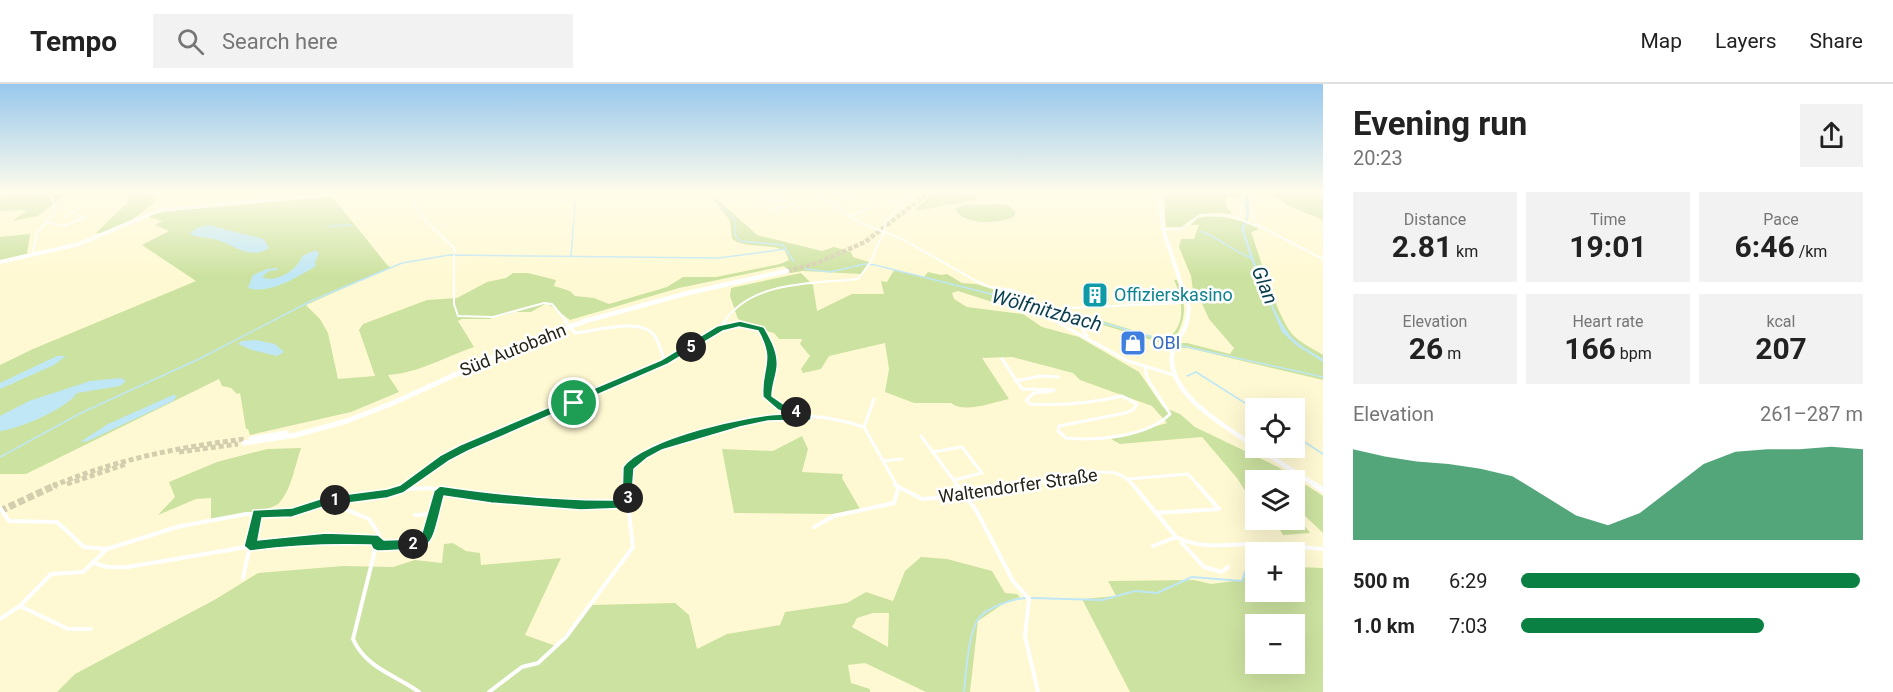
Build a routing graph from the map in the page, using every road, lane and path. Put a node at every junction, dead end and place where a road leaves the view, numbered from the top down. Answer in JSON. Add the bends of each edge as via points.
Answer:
{"nodes":[{"id":1,"x":80,"y":220,"type":"edge"},
{"id":2,"x":135,"y":220,"type":"edge"},
{"id":3,"x":425,"y":220,"type":"edge"},
{"id":4,"x":859,"y":220,"type":"edge"},
{"id":5,"x":886,"y":220,"type":"edge"},
{"id":6,"x":1162,"y":220,"type":"edge"},
{"id":7,"x":1190,"y":220,"type":"edge"},
{"id":8,"x":1243,"y":220,"type":"edge"},
{"id":9,"x":1254,"y":220,"type":"edge"},
{"id":10,"x":45,"y":222,"type":"joint"},
{"id":11,"x":1258,"y":227,"type":"junction"},
{"id":12,"x":1163,"y":229,"type":"junction"},
{"id":13,"x":884,"y":231,"type":"junction"},
{"id":14,"x":32,"y":255,"type":"junction"},
{"id":15,"x":1323,"y":259,"type":"edge"},
{"id":16,"x":0,"y":262,"type":"edge"},
{"id":17,"x":786,"y":270,"type":"tunnel mouth"},
{"id":18,"x":1182,"y":303,"type":"dead end"},
{"id":19,"x":720,"y":328,"type":"junction"},
{"id":20,"x":1088,"y":338,"type":"junction"},
{"id":21,"x":1002,"y":359,"type":"dead end"},
{"id":22,"x":665,"y":362,"type":"junction"},
{"id":23,"x":1145,"y":367,"type":"junction"},
{"id":24,"x":1174,"y":375,"type":"junction"},
{"id":25,"x":1058,"y":377,"type":"dead end"},
{"id":26,"x":1015,"y":381,"type":"junction"},
{"id":27,"x":874,"y":399,"type":"dead end"},
{"id":28,"x":808,"y":418,"type":"junction"},
{"id":29,"x":864,"y":427,"type":"junction"},
{"id":30,"x":921,"y":436,"type":"dead end"},
{"id":31,"x":1245,"y":439,"type":"edge"},
{"id":32,"x":245,"y":441,"type":"tunnel mouth"},
{"id":33,"x":932,"y":452,"type":"junction"},
{"id":34,"x":1273,"y":458,"type":"edge"},
{"id":35,"x":902,"y":459,"type":"dead end"},
{"id":36,"x":882,"y":461,"type":"junction"},
{"id":37,"x":1128,"y":479,"type":"junction"},
{"id":38,"x":954,"y":480,"type":"junction"},
{"id":39,"x":403,"y":489,"type":"junction"},
{"id":40,"x":898,"y":489,"type":"junction"},
{"id":41,"x":1323,"y":490,"type":"edge"},
{"id":42,"x":440,"y":491,"type":"junction"},
{"id":43,"x":965,"y":496,"type":"junction"},
{"id":44,"x":326,"y":501,"type":"junction"},
{"id":45,"x":627,"y":505,"type":"junction"},
{"id":46,"x":0,"y":508,"type":"edge"},
{"id":47,"x":257,"y":513,"type":"junction"},
{"id":48,"x":1155,"y":513,"type":"junction"},
{"id":49,"x":433,"y":514,"type":"junction"},
{"id":50,"x":415,"y":515,"type":"dead end"},
{"id":51,"x":814,"y":527,"type":"dead end"},
{"id":52,"x":1176,"y":537,"type":"junction"},
{"id":53,"x":1181,"y":541,"type":"junction"},
{"id":54,"x":378,"y":543,"type":"junction"},
{"id":55,"x":250,"y":546,"type":"junction"},
{"id":56,"x":1153,"y":546,"type":"dead end"},
{"id":57,"x":107,"y":549,"type":"junction"},
{"id":58,"x":1323,"y":549,"type":"edge"},
{"id":59,"x":94,"y":563,"type":"junction"},
{"id":60,"x":1228,"y":567,"type":"dead end"},
{"id":61,"x":243,"y":578,"type":"dead end"},
{"id":62,"x":20,"y":606,"type":"junction"},
{"id":63,"x":0,"y":619,"type":"edge"},
{"id":64,"x":91,"y":629,"type":"dead end"},
{"id":65,"x":419,"y":692,"type":"edge"},
{"id":66,"x":489,"y":692,"type":"edge"},
{"id":67,"x":1038,"y":692,"type":"edge"}],
"edges":[{"from":1,"to":10,"type":"street","via":[[64,226]]},
{"from":2,"to":14,"type":"main road","via":[[79,244]]},
{"from":3,"to":22,"type":"street","via":[[454,248],[454,304],[458,316],[493,317],[552,304],[575,333],[617,327],[640,327],[653,333]]},
{"from":4,"to":13,"type":"street"},
{"from":5,"to":13,"type":"street"},
{"from":6,"to":12,"type":"main road"},
{"from":7,"to":12,"type":"street","via":[[1181,229]]},
{"from":8,"to":11,"type":"street"},
{"from":9,"to":11,"type":"street"},
{"from":10,"to":14,"type":"street","via":[[37,233]]},
{"from":11,"to":15,"type":"street"},
{"from":12,"to":24,"type":"main road","via":[[1189,308],[1188,323],[1171,358]]},
{"from":13,"to":19,"type":"street","via":[[861,277],[781,287],[743,301]]},
{"from":13,"to":20,"type":"street","via":[[974,280],[1023,294],[1042,314]]},
{"from":14,"to":16,"type":"main road"},
{"from":17,"to":32,"type":"highway","name":"Süd Autobahn","via":[[616,311],[497,355],[347,421],[303,434]]},
{"from":18,"to":20,"type":"street","via":[[1068,308]]},
{"from":19,"to":22,"type":"street"},
{"from":19,"to":28,"type":"street","via":[[740,324],[761,329],[769,343],[773,365],[768,397]]},
{"from":20,"to":23,"type":"street"},
{"from":21,"to":26,"type":"street"},
{"from":22,"to":39,"type":"street","via":[[464,448]]},
{"from":23,"to":24,"type":"street"},
{"from":23,"to":26,"type":"street","via":[[1169,417],[1138,431],[1116,435],[1071,439],[1062,436],[1057,428],[1125,413],[1136,408],[1131,399],[1122,396],[1095,402],[1030,404],[1028,396],[1054,390],[1022,389]]},
{"from":24,"to":31,"type":"main road","via":[[1196,405]]},
{"from":25,"to":26,"type":"street"},
{"from":27,"to":29,"type":"street"},
{"from":28,"to":29,"type":"street","via":[[843,420]]},
{"from":28,"to":45,"type":"street","via":[[768,417],[658,447],[628,467]]},
{"from":29,"to":36,"type":"street"},
{"from":30,"to":33,"type":"street"},
{"from":33,"to":38,"type":"street"},
{"from":33,"to":38,"type":"street","via":[[962,447],[982,474]]},
{"from":34,"to":41,"type":"main road"},
{"from":35,"to":36,"type":"street"},
{"from":36,"to":40,"type":"street"},
{"from":37,"to":43,"type":"street","name":"Waltendorfer Straße","via":[[1114,473],[1087,475]]},
{"from":37,"to":48,"type":"street"},
{"from":37,"to":48,"type":"street","name":"Waltendorfer Straße","via":[[1186,474],[1219,509]]},
{"from":38,"to":43,"type":"street"},
{"from":39,"to":42,"type":"street"},
{"from":39,"to":44,"type":"street"},
{"from":40,"to":43,"type":"street","name":"Waltendorfer Straße","via":[[922,499]]},
{"from":40,"to":51,"type":"street","via":[[894,503],[834,516]]},
{"from":42,"to":45,"type":"street","via":[[581,505]]},
{"from":42,"to":49,"type":"street"},
{"from":43,"to":67,"type":"street","via":[[989,532],[1013,581],[1030,602],[1025,636]]},
{"from":44,"to":47,"type":"street","via":[[292,513]]},
{"from":44,"to":54,"type":"street","via":[[369,519],[377,529]]},
{"from":45,"to":66,"type":"street","via":[[633,547],[622,563],[567,637],[538,663],[522,667]]},
{"from":46,"to":57,"type":"street","via":[[9,521],[57,522],[84,547]]},
{"from":47,"to":55,"type":"street"},
{"from":47,"to":57,"type":"street","via":[[177,527]]},
{"from":48,"to":52,"type":"street"},
{"from":49,"to":50,"type":"street"},
{"from":49,"to":54,"type":"street","via":[[427,539],[422,543]]},
{"from":52,"to":53,"type":"street"},
{"from":52,"to":56,"type":"street"},
{"from":53,"to":58,"type":"street","via":[[1207,546],[1262,544]]},
{"from":53,"to":60,"type":"street","via":[[1200,566],[1210,572],[1222,572]]},
{"from":54,"to":55,"type":"street","via":[[299,539]]},
{"from":54,"to":65,"type":"street","via":[[353,639],[357,651],[368,662]]},
{"from":55,"to":59,"type":"street","via":[[128,567]]},
{"from":55,"to":61,"type":"street"},
{"from":57,"to":59,"type":"street"},
{"from":59,"to":62,"type":"street","via":[[83,572],[51,574]]},
{"from":62,"to":63,"type":"street"},
{"from":62,"to":64,"type":"street","via":[[68,629]]}]}
